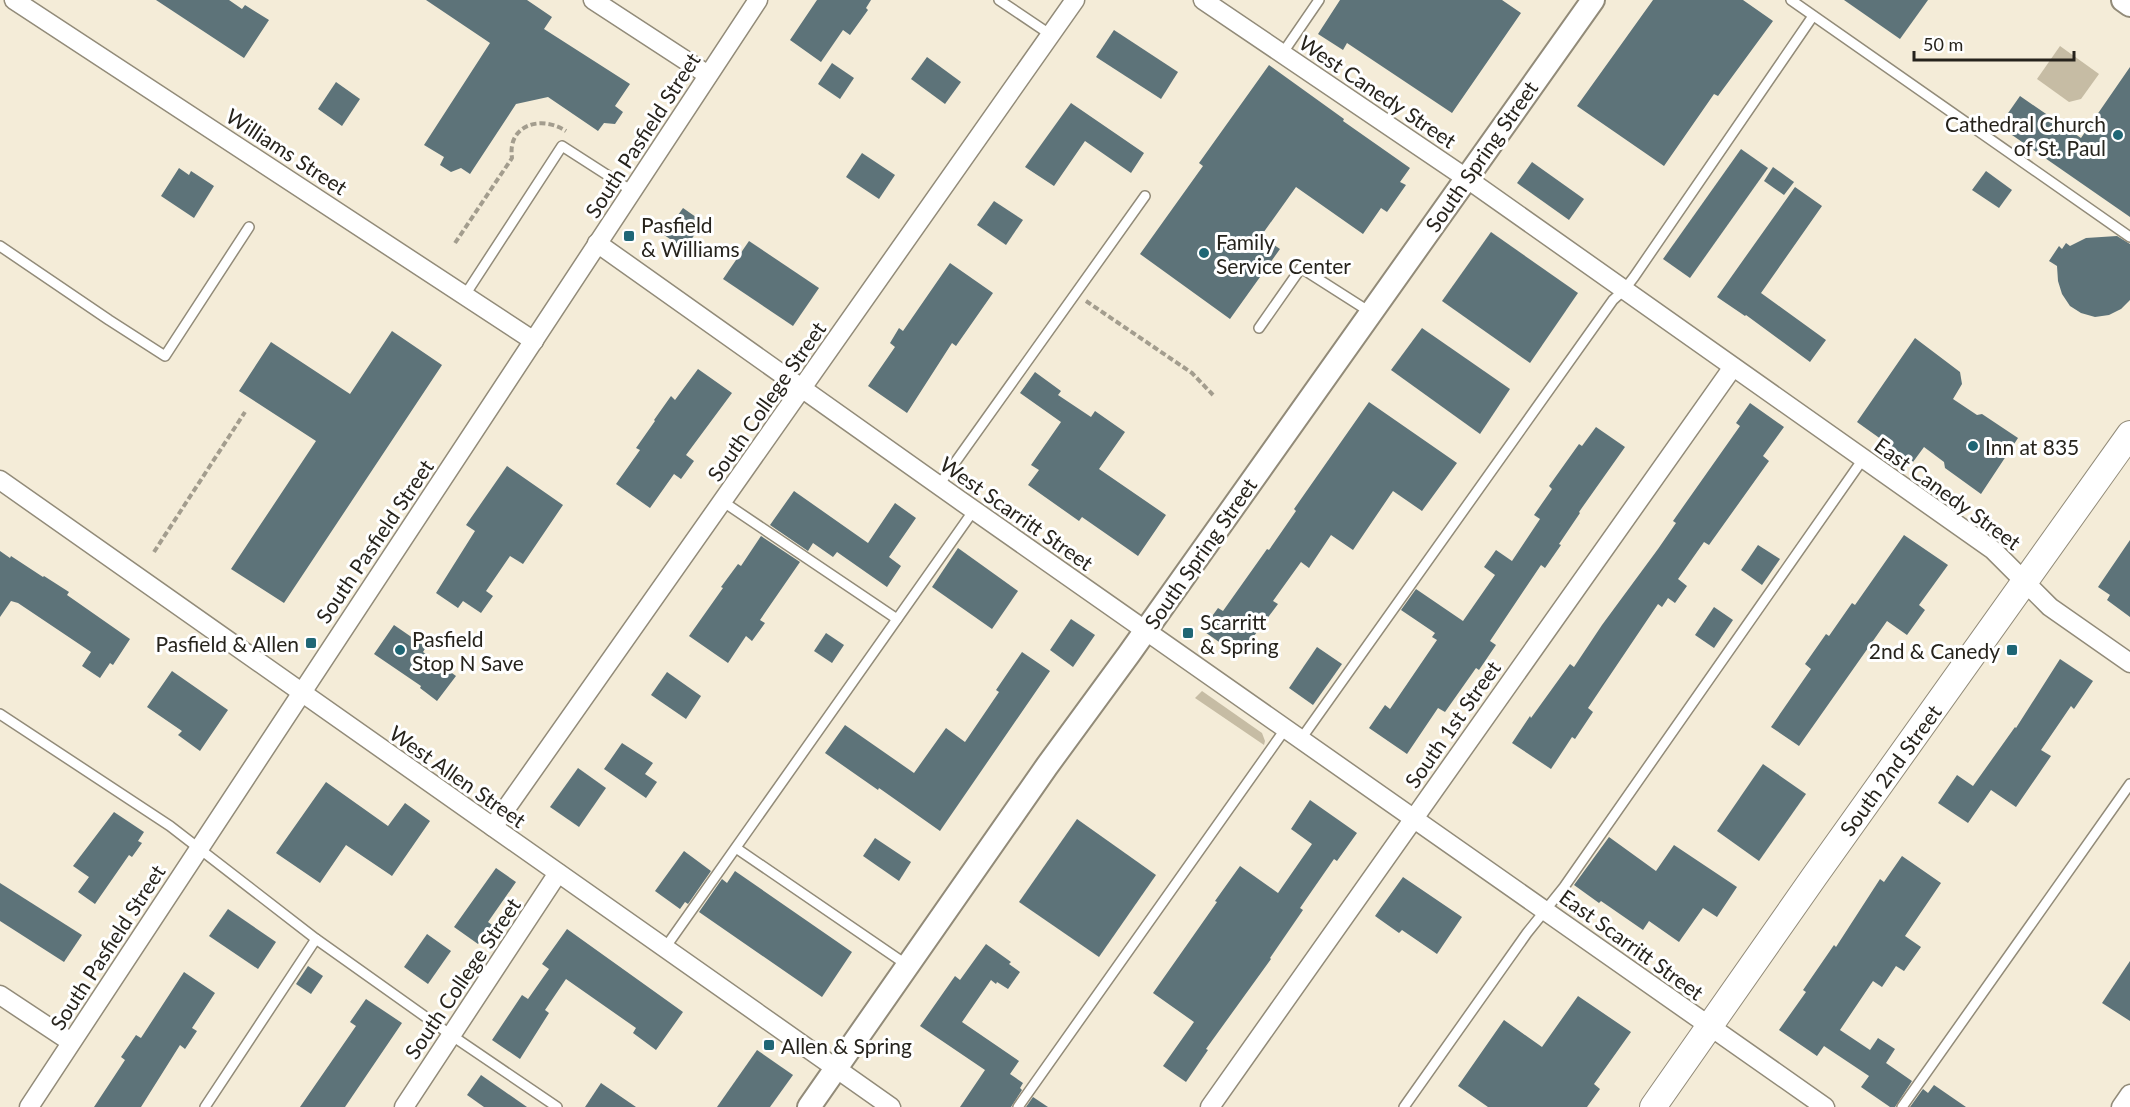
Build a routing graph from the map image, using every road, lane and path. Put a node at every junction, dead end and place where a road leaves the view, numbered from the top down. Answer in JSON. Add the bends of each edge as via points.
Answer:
{"nodes":[{"id":1,"x":14,"y":0,"type":"edge"},
{"id":2,"x":593,"y":0,"type":"edge"},
{"id":3,"x":758,"y":0,"type":"edge"},
{"id":4,"x":999,"y":0,"type":"edge"},
{"id":5,"x":1075,"y":0,"type":"edge"},
{"id":6,"x":1203,"y":0,"type":"edge"},
{"id":7,"x":1319,"y":0,"type":"edge"},
{"id":8,"x":1593,"y":0,"type":"edge"},
{"id":9,"x":1791,"y":0,"type":"edge"},
{"id":10,"x":2123,"y":0,"type":"edge"},
{"id":11,"x":2130,"y":5,"type":"edge"},
{"id":12,"x":1814,"y":16,"type":"junction"},
{"id":13,"x":1052,"y":35,"type":"junction"},
{"id":14,"x":1282,"y":54,"type":"junction"},
{"id":15,"x":708,"y":75,"type":"junction"},
{"id":16,"x":574,"y":136,"type":"dead end"},
{"id":17,"x":1466,"y":178,"type":"junction"},
{"id":18,"x":632,"y":190,"type":"junction"},
{"id":19,"x":1145,"y":196,"type":"dead end"},
{"id":20,"x":249,"y":227,"type":"dead end"},
{"id":21,"x":2130,"y":237,"type":"edge"},
{"id":22,"x":455,"y":243,"type":"dead end"},
{"id":23,"x":597,"y":243,"type":"junction"},
{"id":24,"x":0,"y":246,"type":"edge"},
{"id":25,"x":1624,"y":291,"type":"junction"},
{"id":26,"x":1075,"y":294,"type":"junction"},
{"id":27,"x":465,"y":295,"type":"junction"},
{"id":28,"x":1370,"y":312,"type":"junction"},
{"id":29,"x":1259,"y":328,"type":"dead end"},
{"id":30,"x":534,"y":341,"type":"junction"},
{"id":31,"x":1733,"y":368,"type":"junction"},
{"id":32,"x":802,"y":389,"type":"junction"},
{"id":33,"x":1213,"y":395,"type":"dead end"},
{"id":34,"x":245,"y":412,"type":"dead end"},
{"id":35,"x":2130,"y":434,"type":"edge"},
{"id":36,"x":1863,"y":459,"type":"junction"},
{"id":37,"x":0,"y":480,"type":"edge"},
{"id":38,"x":939,"y":485,"type":"junction"},
{"id":39,"x":722,"y":501,"type":"junction"},
{"id":40,"x":974,"y":510,"type":"junction"},
{"id":41,"x":154,"y":552,"type":"dead end"},
{"id":42,"x":2026,"y":581,"type":"junction"},
{"id":43,"x":897,"y":619,"type":"junction"},
{"id":44,"x":1146,"y":631,"type":"junction"},
{"id":45,"x":2130,"y":663,"type":"edge"},
{"id":46,"x":302,"y":693,"type":"junction"},
{"id":47,"x":0,"y":714,"type":"edge"},
{"id":48,"x":1286,"y":728,"type":"junction"},
{"id":49,"x":1301,"y":739,"type":"junction"},
{"id":50,"x":2130,"y":784,"type":"edge"},
{"id":51,"x":1414,"y":817,"type":"junction"},
{"id":52,"x":492,"y":827,"type":"junction"},
{"id":53,"x":199,"y":848,"type":"junction"},
{"id":54,"x":736,"y":848,"type":"junction"},
{"id":55,"x":558,"y":873,"type":"junction"},
{"id":56,"x":1545,"y":909,"type":"junction"},
{"id":57,"x":316,"y":939,"type":"junction"},
{"id":58,"x":665,"y":948,"type":"junction"},
{"id":59,"x":908,"y":966,"type":"junction"},
{"id":60,"x":0,"y":995,"type":"edge"},
{"id":61,"x":1709,"y":1026,"type":"junction"},
{"id":62,"x":451,"y":1035,"type":"junction"},
{"id":63,"x":71,"y":1042,"type":"junction"},
{"id":64,"x":837,"y":1068,"type":"junction"},
{"id":65,"x":2130,"y":1094,"type":"edge"},
{"id":66,"x":29,"y":1107,"type":"edge"},
{"id":67,"x":206,"y":1107,"type":"edge"},
{"id":68,"x":404,"y":1107,"type":"edge"},
{"id":69,"x":557,"y":1107,"type":"edge"},
{"id":70,"x":809,"y":1107,"type":"edge"},
{"id":71,"x":891,"y":1107,"type":"edge"},
{"id":72,"x":1017,"y":1107,"type":"edge"},
{"id":73,"x":1210,"y":1107,"type":"edge"},
{"id":74,"x":1404,"y":1107,"type":"edge"},
{"id":75,"x":1653,"y":1107,"type":"edge"},
{"id":76,"x":1825,"y":1107,"type":"edge"},
{"id":77,"x":1902,"y":1107,"type":"edge"},
{"id":78,"x":2121,"y":1107,"type":"edge"}],
"edges":[{"from":1,"to":27,"type":"street","name":"Williams Street"},
{"from":2,"to":15,"type":"street"},
{"from":3,"to":15,"type":"street","name":"South Pasfield Street"},
{"from":4,"to":13,"type":"lane"},
{"from":5,"to":13,"type":"street","name":"South College Street"},
{"from":6,"to":14,"type":"street","name":"West Canedy Street"},
{"from":7,"to":14,"type":"lane"},
{"from":8,"to":17,"type":"street","name":"South Spring Street"},
{"from":9,"to":12,"type":"lane"},
{"from":10,"to":11,"type":"street"},
{"from":12,"to":21,"type":"lane"},
{"from":12,"to":25,"type":"lane"},
{"from":13,"to":32,"type":"street","name":"South College Street"},
{"from":14,"to":17,"type":"street","name":"West Canedy Street"},
{"from":15,"to":18,"type":"street","name":"South Pasfield Street"},
{"from":16,"to":22,"type":"path","via":[[550,122],[522,128],[512,143],[512,158]]},
{"from":17,"to":25,"type":"street","name":"West Canedy Street"},
{"from":17,"to":28,"type":"street","name":"South Spring Street"},
{"from":18,"to":23,"type":"street","name":"South Pasfield Street"},
{"from":18,"to":27,"type":"lane","via":[[562,146]]},
{"from":19,"to":26,"type":"lane"},
{"from":20,"to":24,"type":"lane","via":[[165,356]]},
{"from":23,"to":30,"type":"street","name":"South Pasfield Street"},
{"from":23,"to":32,"type":"street","name":"West Scarritt Street"},
{"from":25,"to":31,"type":"street","name":"West Canedy Street"},
{"from":25,"to":49,"type":"lane","via":[[1613,300]]},
{"from":26,"to":33,"type":"path","via":[[1192,373]]},
{"from":26,"to":38,"type":"lane"},
{"from":27,"to":30,"type":"street","name":"Williams Street"},
{"from":28,"to":29,"type":"lane","via":[[1301,268]]},
{"from":28,"to":44,"type":"street","name":"South Spring Street"},
{"from":30,"to":46,"type":"street","name":"South Pasfield Street"},
{"from":31,"to":36,"type":"street","name":"East Canedy Street"},
{"from":31,"to":51,"type":"street","name":"South 1st Street"},
{"from":32,"to":38,"type":"street","name":"West Scarritt Street"},
{"from":32,"to":39,"type":"street","name":"South College Street"},
{"from":34,"to":41,"type":"path"},
{"from":35,"to":42,"type":"main road","name":"South 2nd Street"},
{"from":36,"to":42,"type":"street","name":"East Canedy Street","via":[[1993,550]]},
{"from":36,"to":56,"type":"lane","via":[[1564,888]]},
{"from":37,"to":46,"type":"street","name":"West Allen Street"},
{"from":38,"to":40,"type":"street","name":"West Scarritt Street"},
{"from":39,"to":43,"type":"lane"},
{"from":39,"to":52,"type":"street","name":"South College Street"},
{"from":40,"to":43,"type":"lane"},
{"from":40,"to":44,"type":"street","name":"West Scarritt Street"},
{"from":42,"to":45,"type":"street","name":"East Canedy Street","via":[[2050,607]]},
{"from":42,"to":61,"type":"main road","name":"South 2nd Street"},
{"from":43,"to":54,"type":"lane"},
{"from":44,"to":48,"type":"street","name":"West Scarritt Street"},
{"from":44,"to":59,"type":"street","name":"South Spring Street"},
{"from":46,"to":52,"type":"street","name":"West Allen Street"},
{"from":46,"to":53,"type":"street","name":"South Pasfield Street"},
{"from":47,"to":53,"type":"lane"},
{"from":48,"to":49,"type":"street","name":"West Scarritt Street"},
{"from":48,"to":72,"type":"lane"},
{"from":49,"to":51,"type":"street","name":"West Scarritt Street"},
{"from":50,"to":77,"type":"lane"},
{"from":51,"to":56,"type":"street","name":"East Scarritt Street"},
{"from":51,"to":73,"type":"street","name":"South 1st Street"},
{"from":52,"to":55,"type":"street","name":"West Allen Street"},
{"from":53,"to":57,"type":"lane"},
{"from":53,"to":63,"type":"street","name":"South Pasfield Street"},
{"from":54,"to":58,"type":"lane"},
{"from":54,"to":59,"type":"lane"},
{"from":55,"to":58,"type":"street","name":"West Allen Street"},
{"from":55,"to":62,"type":"street","name":"South College Street"},
{"from":56,"to":61,"type":"street","name":"East Scarritt Street"},
{"from":56,"to":74,"type":"lane"},
{"from":57,"to":62,"type":"lane"},
{"from":57,"to":67,"type":"lane"},
{"from":58,"to":64,"type":"street","name":"West Allen Street"},
{"from":59,"to":64,"type":"street","name":"South Spring Street"},
{"from":60,"to":63,"type":"street"},
{"from":61,"to":75,"type":"main road","name":"South 2nd Street"},
{"from":61,"to":76,"type":"street","name":"East Scarritt Street"},
{"from":62,"to":68,"type":"street","name":"South College Street"},
{"from":62,"to":69,"type":"lane"},
{"from":63,"to":66,"type":"street","name":"South Pasfield Street"},
{"from":64,"to":70,"type":"street","name":"South Spring Street"},
{"from":64,"to":71,"type":"street","name":"West Allen Street"},
{"from":65,"to":78,"type":"street"}]}
